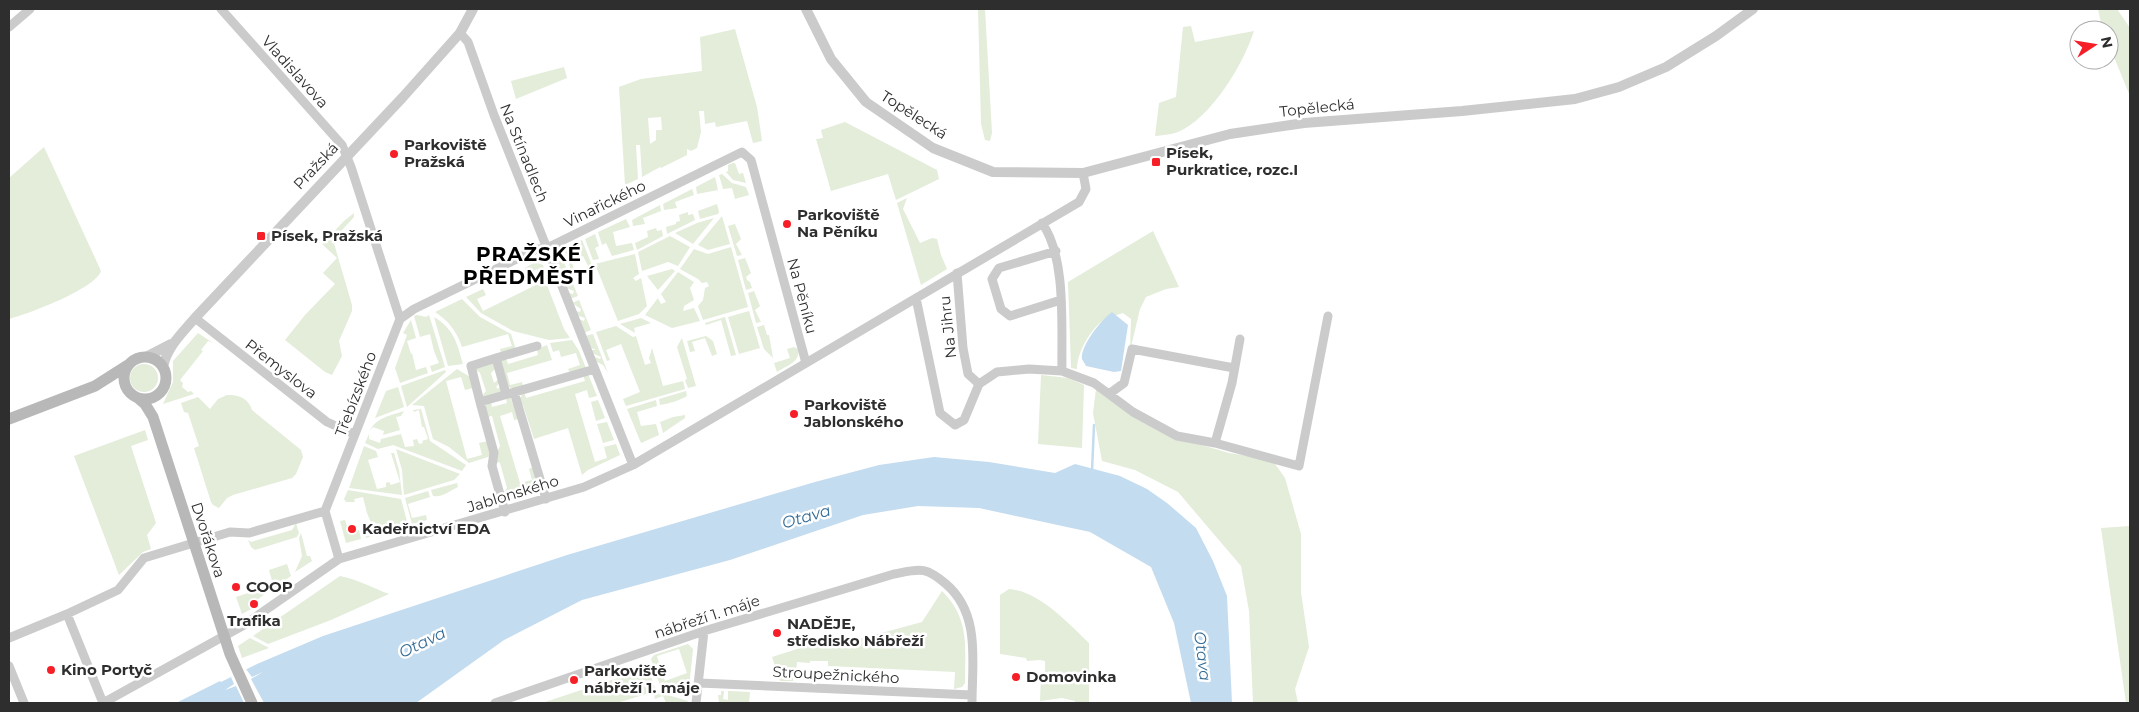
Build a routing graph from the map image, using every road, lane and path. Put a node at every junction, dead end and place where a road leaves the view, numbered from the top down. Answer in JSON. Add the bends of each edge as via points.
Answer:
{"nodes":[{"id":1,"x":30,"y":9,"type":"edge"},
{"id":2,"x":221,"y":9,"type":"edge"},
{"id":3,"x":473,"y":9,"type":"edge"},
{"id":4,"x":806,"y":9,"type":"edge"},
{"id":5,"x":1753,"y":9,"type":"edge"},
{"id":6,"x":9,"y":27,"type":"edge"},
{"id":7,"x":460,"y":33,"type":"junction"},
{"id":8,"x":742,"y":152,"type":"joint"},
{"id":9,"x":347,"y":155,"type":"junction"},
{"id":10,"x":1083,"y":173,"type":"junction"},
{"id":11,"x":1042,"y":223,"type":"junction"},
{"id":12,"x":547,"y":248,"type":"junction"},
{"id":13,"x":1056,"y":251,"type":"junction"},
{"id":14,"x":957,"y":273,"type":"junction"},
{"id":15,"x":916,"y":298,"type":"junction"},
{"id":16,"x":1061,"y":300,"type":"junction"},
{"id":17,"x":1328,"y":316,"type":"dead end"},
{"id":18,"x":195,"y":318,"type":"junction"},
{"id":19,"x":400,"y":319,"type":"junction"},
{"id":20,"x":1240,"y":339,"type":"dead end"},
{"id":21,"x":176,"y":340,"type":"junction"},
{"id":22,"x":537,"y":346,"type":"dead end"},
{"id":23,"x":146,"y":357,"type":"junction"},
{"id":24,"x":496,"y":358,"type":"junction"},
{"id":25,"x":806,"y":363,"type":"junction"},
{"id":26,"x":128,"y":365,"type":"junction"},
{"id":27,"x":163,"y":367,"type":"junction"},
{"id":28,"x":1234,"y":368,"type":"junction"},
{"id":29,"x":595,"y":369,"type":"junction"},
{"id":30,"x":1062,"y":371,"type":"junction"},
{"id":31,"x":979,"y":384,"type":"junction"},
{"id":32,"x":95,"y":386,"type":"junction"},
{"id":33,"x":128,"y":390,"type":"junction"},
{"id":34,"x":510,"y":393,"type":"junction"},
{"id":35,"x":1109,"y":394,"type":"junction"},
{"id":36,"x":156,"y":396,"type":"junction"},
{"id":37,"x":138,"y":398,"type":"junction"},
{"id":38,"x":480,"y":402,"type":"junction"},
{"id":39,"x":152,"y":417,"type":"junction"},
{"id":40,"x":9,"y":419,"type":"edge"},
{"id":41,"x":354,"y":434,"type":"junction"},
{"id":42,"x":1215,"y":443,"type":"junction"},
{"id":43,"x":633,"y":465,"type":"junction"},
{"id":44,"x":546,"y":499,"type":"junction"},
{"id":45,"x":326,"y":512,"type":"junction"},
{"id":46,"x":505,"y":512,"type":"junction"},
{"id":47,"x":193,"y":542,"type":"junction"},
{"id":48,"x":339,"y":559,"type":"junction"},
{"id":49,"x":67,"y":614,"type":"junction"},
{"id":50,"x":704,"y":631,"type":"junction"},
{"id":51,"x":224,"y":637,"type":"junction"},
{"id":52,"x":9,"y":638,"type":"edge"},
{"id":53,"x":9,"y":666,"type":"edge"},
{"id":54,"x":698,"y":683,"type":"junction"},
{"id":55,"x":972,"y":699,"type":"edge"},
{"id":56,"x":24,"y":703,"type":"edge"},
{"id":57,"x":103,"y":703,"type":"edge"},
{"id":58,"x":252,"y":703,"type":"edge"},
{"id":59,"x":494,"y":703,"type":"edge"},
{"id":60,"x":696,"y":703,"type":"edge"}],
"edges":[{"from":1,"to":6,"type":"street"},
{"from":2,"to":9,"type":"street","name":"Vladislavova","via":[[342,145]]},
{"from":3,"to":7,"type":"street","name":"Pražská"},
{"from":4,"to":10,"type":"street","name":"Topělecká","via":[[831,59],[866,102],[933,148],[993,172]]},
{"from":5,"to":10,"type":"street","name":"Topělecká","via":[[1666,67],[1619,87],[1575,98],[1304,123],[1230,134]]},
{"from":7,"to":9,"type":"street","name":"Pražská"},
{"from":7,"to":12,"type":"street","name":"Na Stínadlech","via":[[468,42]]},
{"from":8,"to":12,"type":"street","name":"Vinařického"},
{"from":8,"to":25,"type":"street","name":"Na Pěníku","via":[[751,160]]},
{"from":9,"to":18,"type":"street","name":"Pražská"},
{"from":9,"to":19,"type":"street"},
{"from":10,"to":11,"type":"street","via":[[1086,189],[1079,202]]},
{"from":11,"to":13,"type":"street"},
{"from":11,"to":14,"type":"street"},
{"from":12,"to":19,"type":"street","name":"Vinařického","via":[[536,249]]},
{"from":12,"to":29,"type":"street","name":"Na Stínadlech"},
{"from":13,"to":16,"type":"street"},
{"from":13,"to":16,"type":"street","via":[[998,268],[992,279],[1001,309],[1010,316]]},
{"from":14,"to":15,"type":"street"},
{"from":14,"to":31,"type":"street","name":"Na Jihru","via":[[968,374]]},
{"from":15,"to":25,"type":"street"},
{"from":15,"to":31,"type":"street","via":[[940,412],[955,425],[964,420]]},
{"from":16,"to":30,"type":"street"},
{"from":17,"to":42,"type":"street","via":[[1299,466]]},
{"from":18,"to":21,"type":"street","name":"Pražská"},
{"from":18,"to":41,"type":"street","name":"Přemyslova","via":[[327,422]]},
{"from":19,"to":41,"type":"street","name":"Třebízského"},
{"from":20,"to":28,"type":"street"},
{"from":21,"to":23,"type":"street","name":"Pražská"},
{"from":21,"to":27,"type":"street","name":"Pražská","via":[[165,357]]},
{"from":22,"to":24,"type":"street"},
{"from":23,"to":26,"type":"main road"},
{"from":23,"to":27,"type":"main road"},
{"from":24,"to":34,"type":"street"},
{"from":24,"to":38,"type":"street","via":[[471,366]]},
{"from":25,"to":43,"type":"street","name":"Jablonského"},
{"from":26,"to":32,"type":"main road"},
{"from":26,"to":33,"type":"main road","via":[[124,377]]},
{"from":27,"to":36,"type":"main road","via":[[166,380]]},
{"from":28,"to":35,"type":"street","via":[[1132,349],[1124,383]]},
{"from":28,"to":42,"type":"street"},
{"from":29,"to":34,"type":"street"},
{"from":29,"to":43,"type":"street","name":"Na Stínadlech"},
{"from":30,"to":31,"type":"street","via":[[1029,369],[997,372]]},
{"from":30,"to":35,"type":"street","via":[[1094,383]]},
{"from":32,"to":33,"type":"main road","via":[[110,384]]},
{"from":32,"to":40,"type":"main road"},
{"from":33,"to":37,"type":"main road"},
{"from":34,"to":38,"type":"street"},
{"from":34,"to":44,"type":"street"},
{"from":35,"to":42,"type":"street","via":[[1133,412],[1177,436]]},
{"from":36,"to":37,"type":"main road"},
{"from":36,"to":39,"type":"main road","name":"Dvořákova"},
{"from":37,"to":39,"type":"main road","name":"Dvořákova"},
{"from":38,"to":46,"type":"street"},
{"from":39,"to":47,"type":"main road","name":"Dvořákova"},
{"from":41,"to":45,"type":"street","name":"Třebízského"},
{"from":43,"to":44,"type":"street","name":"Jablonského","via":[[584,487]]},
{"from":44,"to":46,"type":"street","name":"Jablonského"},
{"from":45,"to":47,"type":"street","via":[[250,533],[230,532]]},
{"from":45,"to":48,"type":"street"},
{"from":46,"to":48,"type":"street","name":"Jablonského"},
{"from":47,"to":49,"type":"street","via":[[144,558],[118,590]]},
{"from":47,"to":51,"type":"main road","name":"Dvořákova"},
{"from":48,"to":51,"type":"street","name":"Jablonského"},
{"from":49,"to":52,"type":"street"},
{"from":49,"to":57,"type":"street"},
{"from":50,"to":54,"type":"street"},
{"from":50,"to":55,"type":"street","name":"nábřeží 1. máje","via":[[894,574],[915,570],[932,572],[951,588],[968,616],[972,631]]},
{"from":50,"to":59,"type":"street","name":"nábřeží 1. máje"},
{"from":51,"to":57,"type":"street","name":"Jablonského"},
{"from":51,"to":58,"type":"main road","name":"Dvořákova"},
{"from":53,"to":56,"type":"street"},
{"from":54,"to":55,"type":"street","name":"Stroupežnického"},
{"from":54,"to":60,"type":"street"}]}
